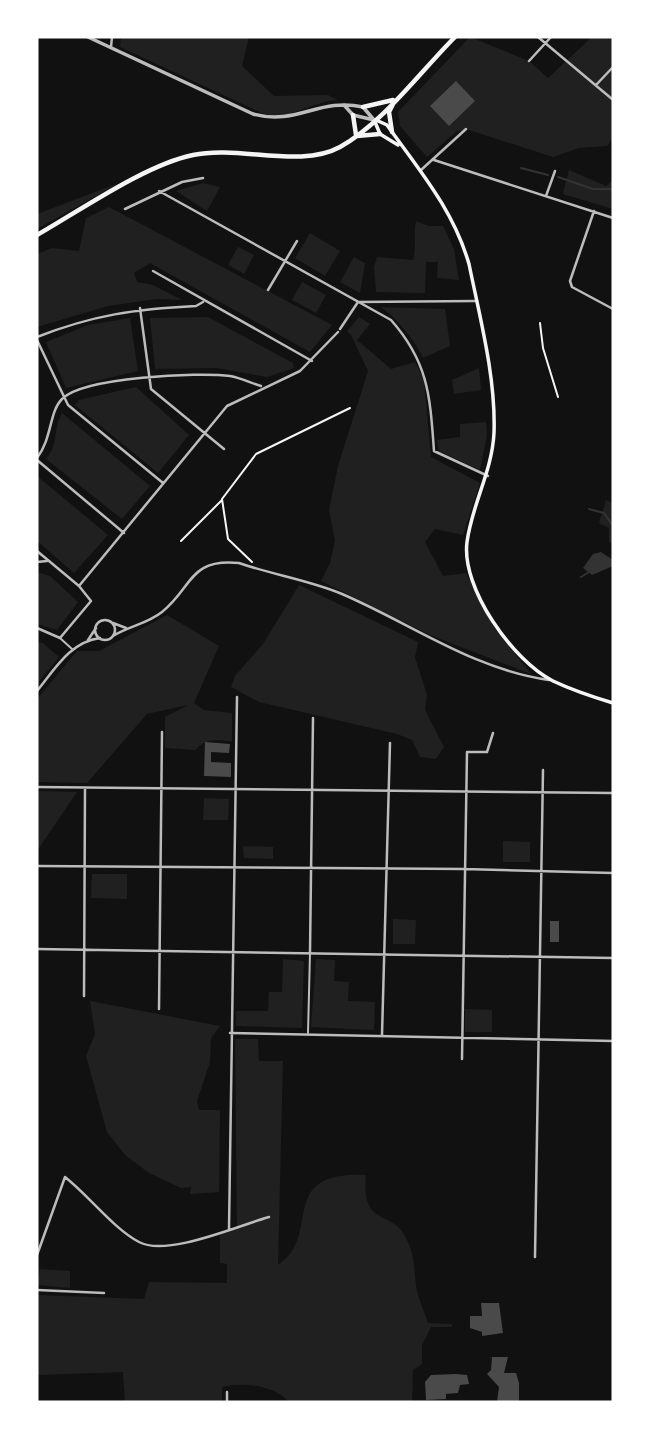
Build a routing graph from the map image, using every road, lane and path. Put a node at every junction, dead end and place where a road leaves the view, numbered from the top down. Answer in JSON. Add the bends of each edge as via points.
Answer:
{"nodes":[{"id":1,"x":88,"y":37,"type":"edge"},
{"id":2,"x":113,"y":37,"type":"edge"},
{"id":3,"x":455,"y":37,"type":"edge"},
{"id":4,"x":538,"y":37,"type":"edge"},
{"id":5,"x":551,"y":37,"type":"edge"},
{"id":6,"x":545,"y":43,"type":"junction"},
{"id":7,"x":111,"y":47,"type":"junction"},
{"id":8,"x":529,"y":61,"type":"dead end"},
{"id":9,"x":613,"y":67,"type":"edge"},
{"id":10,"x":596,"y":86,"type":"junction"},
{"id":11,"x":612,"y":99,"type":"edge"},
{"id":12,"x":394,"y":100,"type":"junction"},
{"id":13,"x":343,"y":104,"type":"junction"},
{"id":14,"x":363,"y":107,"type":"junction"},
{"id":15,"x":353,"y":115,"type":"junction"},
{"id":16,"x":374,"y":120,"type":"junction"},
{"id":17,"x":466,"y":129,"type":"dead end"},
{"id":18,"x":392,"y":132,"type":"junction"},
{"id":19,"x":380,"y":134,"type":"junction"},
{"id":20,"x":356,"y":136,"type":"junction"},
{"id":21,"x":400,"y":146,"type":"junction"},
{"id":22,"x":435,"y":160,"type":"junction"},
{"id":23,"x":421,"y":170,"type":"junction"},
{"id":24,"x":555,"y":171,"type":"dead end"},
{"id":25,"x":203,"y":178,"type":"dead end"},
{"id":26,"x":159,"y":191,"type":"junction"},
{"id":27,"x":546,"y":196,"type":"junction"},
{"id":28,"x":125,"y":209,"type":"dead end"},
{"id":29,"x":594,"y":211,"type":"junction"},
{"id":30,"x":613,"y":218,"type":"edge"},
{"id":31,"x":37,"y":235,"type":"edge"},
{"id":32,"x":297,"y":241,"type":"dead end"},
{"id":33,"x":285,"y":263,"type":"junction"},
{"id":34,"x":153,"y":271,"type":"dead end"},
{"id":35,"x":268,"y":290,"type":"dead end"},
{"id":36,"x":477,"y":301,"type":"junction"},
{"id":37,"x":205,"y":302,"type":"junction"},
{"id":38,"x":358,"y":302,"type":"junction"},
{"id":39,"x":140,"y":309,"type":"junction"},
{"id":40,"x":613,"y":309,"type":"edge"},
{"id":41,"x":540,"y":323,"type":"dead end"},
{"id":42,"x":37,"y":338,"type":"edge"},
{"id":43,"x":312,"y":362,"type":"junction"},
{"id":44,"x":148,"y":377,"type":"junction"},
{"id":45,"x":264,"y":386,"type":"junction"},
{"id":46,"x":63,"y":397,"type":"junction"},
{"id":47,"x":558,"y":397,"type":"dead end"},
{"id":48,"x":350,"y":408,"type":"dead end"},
{"id":49,"x":204,"y":433,"type":"junction"},
{"id":50,"x":224,"y":449,"type":"dead end"},
{"id":51,"x":37,"y":459,"type":"edge"},
{"id":52,"x":488,"y":476,"type":"junction"},
{"id":53,"x":163,"y":482,"type":"junction"},
{"id":54,"x":222,"y":499,"type":"junction"},
{"id":55,"x":124,"y":533,"type":"junction"},
{"id":56,"x":181,"y":541,"type":"dead end"},
{"id":57,"x":37,"y":551,"type":"edge"},
{"id":58,"x":48,"y":561,"type":"junction"},
{"id":59,"x":37,"y":562,"type":"edge"},
{"id":60,"x":263,"y":572,"type":"junction"},
{"id":61,"x":79,"y":586,"type":"junction"},
{"id":62,"x":113,"y":624,"type":"junction"},
{"id":63,"x":37,"y":628,"type":"edge"},
{"id":64,"x":96,"y":628,"type":"junction"},
{"id":65,"x":126,"y":628,"type":"junction"},
{"id":66,"x":113,"y":636,"type":"junction"},
{"id":67,"x":60,"y":638,"type":"junction"},
{"id":68,"x":100,"y":638,"type":"junction"},
{"id":69,"x":88,"y":640,"type":"junction"},
{"id":70,"x":72,"y":649,"type":"junction"},
{"id":71,"x":552,"y":681,"type":"junction"},
{"id":72,"x":37,"y":691,"type":"edge"},
{"id":73,"x":237,"y":697,"type":"dead end"},
{"id":74,"x":613,"y":704,"type":"edge"},
{"id":75,"x":313,"y":718,"type":"dead end"},
{"id":76,"x":162,"y":732,"type":"dead end"},
{"id":77,"x":493,"y":733,"type":"dead end"},
{"id":78,"x":390,"y":743,"type":"dead end"},
{"id":79,"x":543,"y":770,"type":"dead end"},
{"id":80,"x":37,"y":787,"type":"edge"},
{"id":81,"x":85,"y":788,"type":"junction"},
{"id":82,"x":161,"y":788,"type":"junction"},
{"id":83,"x":238,"y":790,"type":"junction"},
{"id":84,"x":313,"y":791,"type":"junction"},
{"id":85,"x":388,"y":791,"type":"junction"},
{"id":86,"x":466,"y":792,"type":"junction"},
{"id":87,"x":543,"y":792,"type":"junction"},
{"id":88,"x":613,"y":793,"type":"edge"},
{"id":89,"x":37,"y":866,"type":"edge"},
{"id":90,"x":84,"y":866,"type":"junction"},
{"id":91,"x":162,"y":866,"type":"junction"},
{"id":92,"x":235,"y":867,"type":"junction"},
{"id":93,"x":311,"y":868,"type":"junction"},
{"id":94,"x":386,"y":869,"type":"junction"},
{"id":95,"x":464,"y":869,"type":"junction"},
{"id":96,"x":542,"y":871,"type":"junction"},
{"id":97,"x":613,"y":873,"type":"edge"},
{"id":98,"x":37,"y":949,"type":"edge"},
{"id":99,"x":84,"y":949,"type":"junction"},
{"id":100,"x":160,"y":951,"type":"junction"},
{"id":101,"x":233,"y":952,"type":"junction"},
{"id":102,"x":310,"y":952,"type":"junction"},
{"id":103,"x":384,"y":953,"type":"junction"},
{"id":104,"x":463,"y":956,"type":"junction"},
{"id":105,"x":540,"y":957,"type":"junction"},
{"id":106,"x":613,"y":958,"type":"edge"},
{"id":107,"x":84,"y":996,"type":"dead end"},
{"id":108,"x":159,"y":1009,"type":"dead end"},
{"id":109,"x":230,"y":1033,"type":"junction"},
{"id":110,"x":308,"y":1033,"type":"junction"},
{"id":111,"x":382,"y":1035,"type":"junction"},
{"id":112,"x":463,"y":1038,"type":"junction"},
{"id":113,"x":539,"y":1039,"type":"junction"},
{"id":114,"x":613,"y":1041,"type":"edge"},
{"id":115,"x":462,"y":1059,"type":"dead end"},
{"id":116,"x":269,"y":1217,"type":"dead end"},
{"id":117,"x":229,"y":1229,"type":"junction"},
{"id":118,"x":37,"y":1255,"type":"edge"},
{"id":119,"x":535,"y":1257,"type":"dead end"},
{"id":120,"x":37,"y":1290,"type":"edge"},
{"id":121,"x":104,"y":1293,"type":"dead end"},
{"id":122,"x":227,"y":1392,"type":"dead end"},
{"id":123,"x":227,"y":1402,"type":"edge"}],
"edges":[{"from":1,"to":7,"type":"street"},
{"from":2,"to":7,"type":"street"},
{"from":3,"to":12,"type":"main road"},
{"from":4,"to":6,"type":"street"},
{"from":5,"to":6,"type":"street"},
{"from":6,"to":8,"type":"street"},
{"from":6,"to":10,"type":"street"},
{"from":7,"to":13,"type":"street","via":[[267,118],[293,117],[321,106]]},
{"from":9,"to":10,"type":"street"},
{"from":10,"to":11,"type":"street"},
{"from":12,"to":14,"type":"main road"},
{"from":12,"to":16,"type":"main road"},
{"from":12,"to":18,"type":"main road","via":[[389,112]]},
{"from":13,"to":14,"type":"street"},
{"from":13,"to":15,"type":"street"},
{"from":14,"to":16,"type":"street"},
{"from":15,"to":16,"type":"street"},
{"from":15,"to":20,"type":"main road"},
{"from":16,"to":18,"type":"main road"},
{"from":16,"to":19,"type":"main road"},
{"from":16,"to":20,"type":"main road"},
{"from":17,"to":22,"type":"street"},
{"from":18,"to":21,"type":"main road"},
{"from":19,"to":20,"type":"main road"},
{"from":19,"to":21,"type":"main road"},
{"from":20,"to":31,"type":"main road","via":[[323,154],[305,157],[238,151],[191,155],[154,170]]},
{"from":21,"to":23,"type":"main road"},
{"from":22,"to":23,"type":"street"},
{"from":22,"to":27,"type":"street"},
{"from":23,"to":36,"type":"main road","via":[[459,231]]},
{"from":24,"to":27,"type":"street"},
{"from":25,"to":26,"type":"street"},
{"from":26,"to":28,"type":"street"},
{"from":26,"to":33,"type":"street"},
{"from":27,"to":29,"type":"street"},
{"from":29,"to":30,"type":"street"},
{"from":29,"to":40,"type":"street","via":[[570,281],[572,287]]},
{"from":32,"to":33,"type":"street"},
{"from":33,"to":35,"type":"street"},
{"from":33,"to":38,"type":"street"},
{"from":34,"to":37,"type":"street"},
{"from":36,"to":38,"type":"street"},
{"from":36,"to":52,"type":"main road","via":[[493,410]]},
{"from":37,"to":39,"type":"street"},
{"from":37,"to":43,"type":"street"},
{"from":38,"to":43,"type":"street"},
{"from":38,"to":52,"type":"street","via":[[391,320],[411,342],[427,378],[434,452]]},
{"from":39,"to":42,"type":"street","via":[[83,319]]},
{"from":39,"to":44,"type":"street"},
{"from":41,"to":47,"type":"path"},
{"from":42,"to":46,"type":"street"},
{"from":43,"to":45,"type":"street"},
{"from":44,"to":45,"type":"street","via":[[232,376]]},
{"from":44,"to":46,"type":"street"},
{"from":44,"to":49,"type":"street","via":[[151,388]]},
{"from":45,"to":49,"type":"street","via":[[227,406]]},
{"from":46,"to":51,"type":"street"},
{"from":46,"to":53,"type":"street"},
{"from":48,"to":54,"type":"path","via":[[256,454]]},
{"from":49,"to":50,"type":"street"},
{"from":49,"to":53,"type":"street"},
{"from":51,"to":55,"type":"street"},
{"from":52,"to":71,"type":"main road","via":[[467,540],[469,572],[509,643]]},
{"from":53,"to":55,"type":"street"},
{"from":54,"to":56,"type":"path"},
{"from":54,"to":60,"type":"path","via":[[228,539]]},
{"from":55,"to":61,"type":"street"},
{"from":57,"to":58,"type":"street"},
{"from":58,"to":59,"type":"street"},
{"from":58,"to":61,"type":"street"},
{"from":60,"to":65,"type":"street","via":[[222,561],[206,566],[192,575],[163,611]]},
{"from":60,"to":71,"type":"street","via":[[345,596],[473,660],[518,676]]},
{"from":61,"to":67,"type":"street","via":[[91,601]]},
{"from":62,"to":64,"type":"street","via":[[104,620]]},
{"from":62,"to":65,"type":"street"},
{"from":62,"to":66,"type":"street"},
{"from":63,"to":67,"type":"street"},
{"from":64,"to":68,"type":"street"},
{"from":64,"to":69,"type":"street"},
{"from":65,"to":66,"type":"street"},
{"from":66,"to":68,"type":"street"},
{"from":67,"to":70,"type":"lane"},
{"from":68,"to":69,"type":"street"},
{"from":69,"to":70,"type":"street"},
{"from":70,"to":72,"type":"street"},
{"from":71,"to":74,"type":"main road"},
{"from":73,"to":83,"type":"street"},
{"from":75,"to":84,"type":"street"},
{"from":76,"to":82,"type":"street"},
{"from":77,"to":86,"type":"street","via":[[487,752],[467,752]]},
{"from":78,"to":85,"type":"street"},
{"from":79,"to":87,"type":"street"},
{"from":80,"to":81,"type":"street"},
{"from":81,"to":82,"type":"street"},
{"from":81,"to":90,"type":"street"},
{"from":82,"to":83,"type":"street"},
{"from":82,"to":91,"type":"street"},
{"from":83,"to":84,"type":"street"},
{"from":83,"to":92,"type":"street"},
{"from":84,"to":85,"type":"street"},
{"from":84,"to":93,"type":"street"},
{"from":85,"to":86,"type":"street"},
{"from":85,"to":94,"type":"street"},
{"from":86,"to":87,"type":"street"},
{"from":86,"to":95,"type":"street"},
{"from":87,"to":88,"type":"street"},
{"from":87,"to":96,"type":"street"},
{"from":89,"to":90,"type":"street"},
{"from":90,"to":91,"type":"street"},
{"from":90,"to":99,"type":"street"},
{"from":91,"to":92,"type":"street"},
{"from":91,"to":100,"type":"street"},
{"from":92,"to":93,"type":"street"},
{"from":92,"to":101,"type":"street"},
{"from":93,"to":94,"type":"street"},
{"from":93,"to":102,"type":"street"},
{"from":94,"to":95,"type":"street"},
{"from":94,"to":103,"type":"street"},
{"from":95,"to":96,"type":"street"},
{"from":95,"to":104,"type":"street"},
{"from":96,"to":97,"type":"street"},
{"from":96,"to":105,"type":"street"},
{"from":98,"to":99,"type":"street"},
{"from":99,"to":100,"type":"street"},
{"from":99,"to":107,"type":"street"},
{"from":100,"to":101,"type":"street"},
{"from":100,"to":108,"type":"street"},
{"from":101,"to":102,"type":"street"},
{"from":101,"to":109,"type":"street"},
{"from":102,"to":103,"type":"street"},
{"from":102,"to":110,"type":"lane"},
{"from":103,"to":104,"type":"street"},
{"from":103,"to":111,"type":"street"},
{"from":104,"to":105,"type":"street"},
{"from":104,"to":112,"type":"street"},
{"from":105,"to":106,"type":"street"},
{"from":105,"to":113,"type":"street"},
{"from":109,"to":110,"type":"street"},
{"from":109,"to":117,"type":"street"},
{"from":110,"to":111,"type":"street"},
{"from":111,"to":112,"type":"street"},
{"from":112,"to":113,"type":"street"},
{"from":112,"to":115,"type":"street"},
{"from":113,"to":114,"type":"street"},
{"from":113,"to":119,"type":"street"},
{"from":116,"to":117,"type":"street"},
{"from":117,"to":118,"type":"street","via":[[187,1244],[153,1248],[137,1241],[65,1177]]},
{"from":120,"to":121,"type":"street"},
{"from":122,"to":123,"type":"street"}]}
